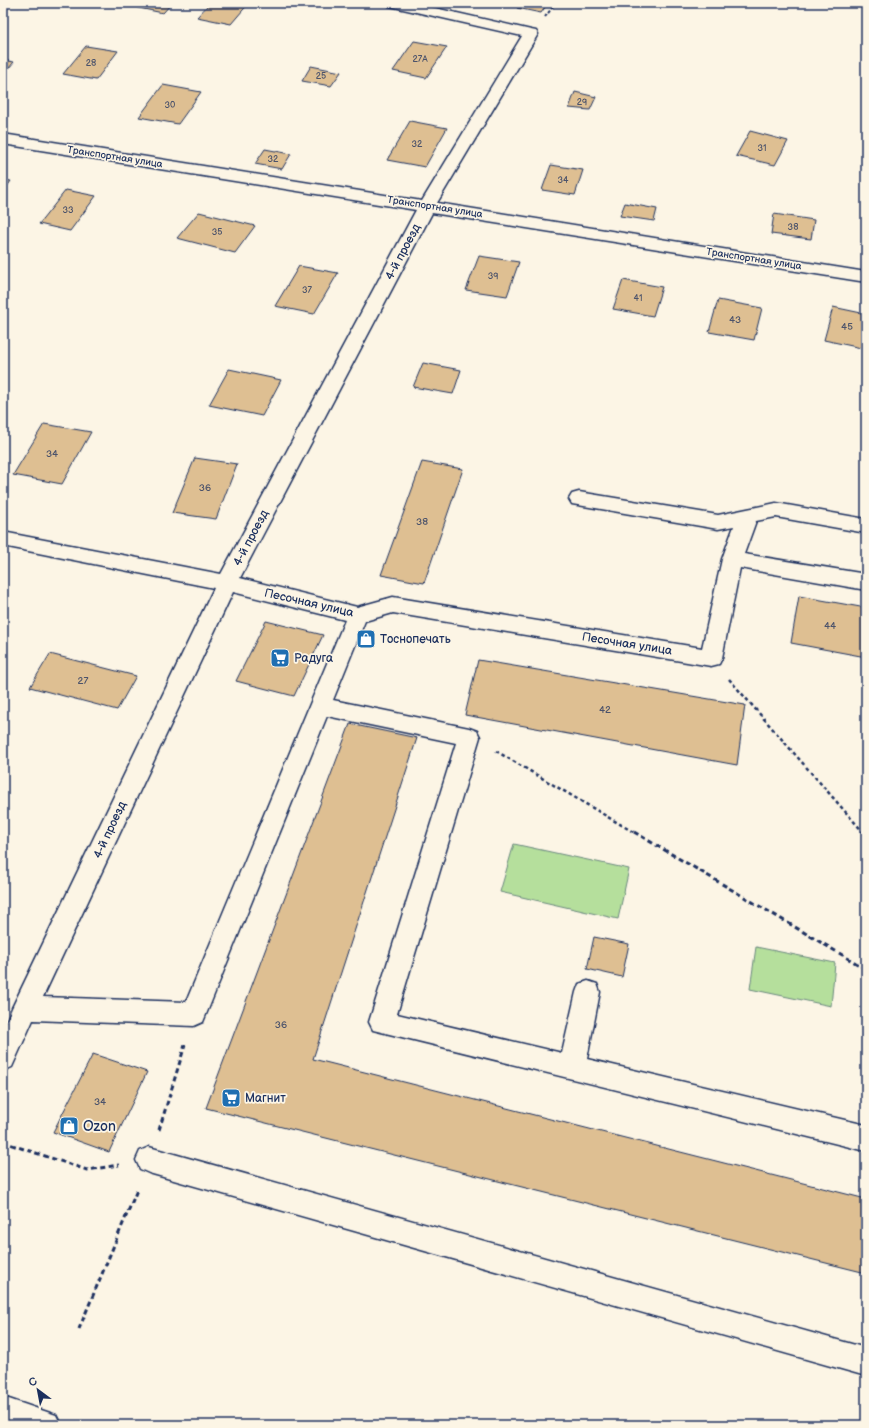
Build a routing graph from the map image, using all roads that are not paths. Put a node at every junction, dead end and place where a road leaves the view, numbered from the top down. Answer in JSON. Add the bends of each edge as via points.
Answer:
{"nodes":[{"id":1,"x":394,"y":3,"type":"edge"},
{"id":2,"x":3,"y":139,"type":"edge"},
{"id":3,"x":427,"y":206,"type":"junction"},
{"id":4,"x":866,"y":277,"type":"edge"},
{"id":5,"x":579,"y":498,"type":"dead end"},
{"id":6,"x":748,"y":516,"type":"junction"},
{"id":7,"x":866,"y":526,"type":"edge"},
{"id":8,"x":3,"y":539,"type":"edge"},
{"id":9,"x":732,"y":559,"type":"junction"},
{"id":10,"x":866,"y":582,"type":"edge"},
{"id":11,"x":227,"y":583,"type":"junction"},
{"id":12,"x":357,"y":615,"type":"junction"},
{"id":13,"x":321,"y":706,"type":"junction"},
{"id":14,"x":588,"y":992,"type":"dead end"},
{"id":15,"x":25,"y":1008,"type":"junction"},
{"id":16,"x":3,"y":1059,"type":"edge"},
{"id":17,"x":572,"y":1068,"type":"junction"},
{"id":18,"x":866,"y":1138,"type":"edge"},
{"id":19,"x":149,"y":1160,"type":"road end"},
{"id":20,"x":866,"y":1362,"type":"edge"},
{"id":21,"x":3,"y":1412,"type":"edge"},
{"id":22,"x":46,"y":1425,"type":"edge"}],
"edges":[{"from":1,"to":3,"type":"street","name":"4-й проезд","via":[[531,34]]},
{"from":2,"to":3,"type":"street","name":"Транспортная улица"},
{"from":3,"to":4,"type":"street","name":"Транспортная улица"},
{"from":3,"to":11,"type":"street","name":"4-й проезд"},
{"from":5,"to":6,"type":"street","via":[[718,522]]},
{"from":6,"to":7,"type":"street","via":[[776,510]]},
{"from":6,"to":9,"type":"street"},
{"from":8,"to":11,"type":"street","name":"Песочная улица"},
{"from":9,"to":10,"type":"street"},
{"from":9,"to":12,"type":"street","name":"Песочная улица","via":[[711,658],[393,606]]},
{"from":11,"to":12,"type":"street","name":"Песочная улица"},
{"from":11,"to":15,"type":"street","name":"4-й проезд"},
{"from":12,"to":13,"type":"street"},
{"from":13,"to":15,"type":"street","via":[[194,1014]]},
{"from":13,"to":17,"type":"street","via":[[469,737],[382,1022]]},
{"from":14,"to":17,"type":"street"},
{"from":15,"to":16,"type":"street","name":"4-й проезд"},
{"from":17,"to":18,"type":"street"},
{"from":19,"to":20,"type":"street"},
{"from":21,"to":22,"type":"street"}]}
